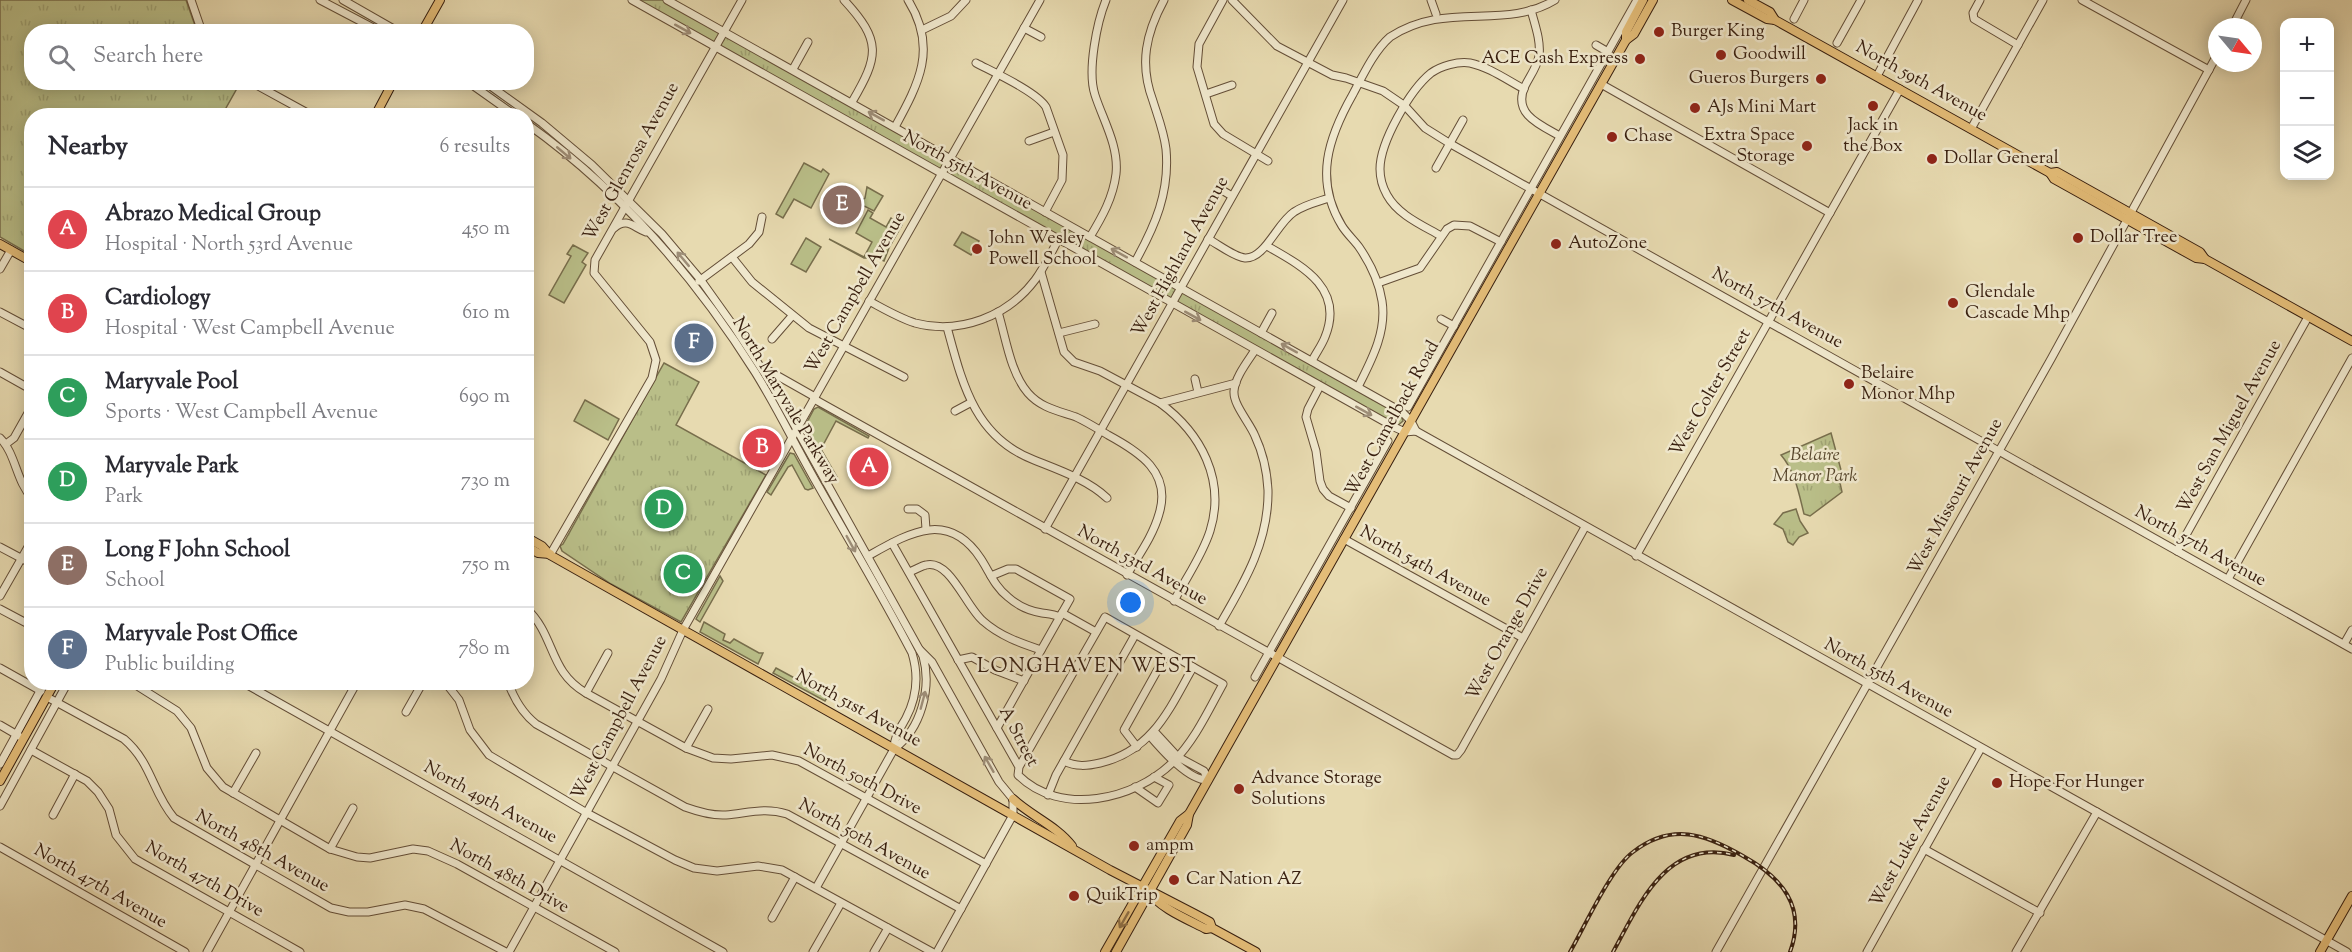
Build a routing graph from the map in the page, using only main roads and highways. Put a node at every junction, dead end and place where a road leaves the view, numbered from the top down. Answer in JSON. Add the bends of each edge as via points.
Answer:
{"nodes":[{"id":1,"x":440,"y":0,"type":"edge"},
{"id":2,"x":1653,"y":0,"type":"edge"},
{"id":3,"x":1732,"y":0,"type":"edge"},
{"id":4,"x":1748,"y":0,"type":"edge"},
{"id":5,"x":1639,"y":2,"type":"edge"},
{"id":6,"x":1775,"y":20,"type":"junction"},
{"id":7,"x":426,"y":24,"type":"edge"},
{"id":8,"x":1626,"y":40,"type":"junction"},
{"id":9,"x":389,"y":90,"type":"edge"},
{"id":10,"x":379,"y":108,"type":"edge"},
{"id":11,"x":0,"y":244,"type":"edge"},
{"id":12,"x":24,"y":257,"type":"edge"},
{"id":13,"x":2352,"y":341,"type":"edge"},
{"id":14,"x":534,"y":542,"type":"edge"},
{"id":15,"x":534,"y":550,"type":"edge"},
{"id":16,"x":550,"y":555,"type":"junction"},
{"id":17,"x":48,"y":690,"type":"edge"},
{"id":18,"x":0,"y":781,"type":"edge"},
{"id":19,"x":1012,"y":799,"type":"road end"},
{"id":20,"x":1076,"y":851,"type":"junction"},
{"id":21,"x":1146,"y":890,"type":"junction"},
{"id":22,"x":2352,"y":896,"type":"edge"},
{"id":23,"x":1105,"y":952,"type":"edge"},
{"id":24,"x":1116,"y":952,"type":"edge"},
{"id":25,"x":1256,"y":952,"type":"edge"},
{"id":26,"x":2320,"y":952,"type":"edge"}],
"edges":[{"from":1,"to":7,"type":"main road"},
{"from":2,"to":8,"type":"main road","name":"West Camelback Road","via":[[1634,34]]},
{"from":3,"to":6,"type":"main road","name":"North 59th Avenue"},
{"from":4,"to":6,"type":"main road","name":"North 59th Avenue","via":[[1770,12]]},
{"from":5,"to":8,"type":"main road","name":"West Camelback Road"},
{"from":6,"to":13,"type":"main road","name":"North 59th Avenue","via":[[2050,173],[2057,172]]},
{"from":8,"to":21,"type":"main road","name":"West Camelback Road","via":[[1189,814],[1180,821]]},
{"from":9,"to":10,"type":"main road"},
{"from":11,"to":12,"type":"main road"},
{"from":14,"to":16,"type":"main road","name":"North 51st Avenue"},
{"from":15,"to":16,"type":"main road","name":"North 51st Avenue"},
{"from":16,"to":20,"type":"main road","name":"North 51st Avenue"},
{"from":17,"to":18,"type":"main road"},
{"from":19,"to":20,"type":"main road","via":[[1063,836]]},
{"from":20,"to":21,"type":"main road","name":"North 51st Avenue"},
{"from":21,"to":23,"type":"main road","name":"West Camelback Road","one_way":true},
{"from":21,"to":24,"type":"main road","name":"West Camelback Road"},
{"from":21,"to":25,"type":"main road","name":"North 51st Avenue","via":[[1210,922],[1212,928]]},
{"from":22,"to":26,"type":"main road"}]}
